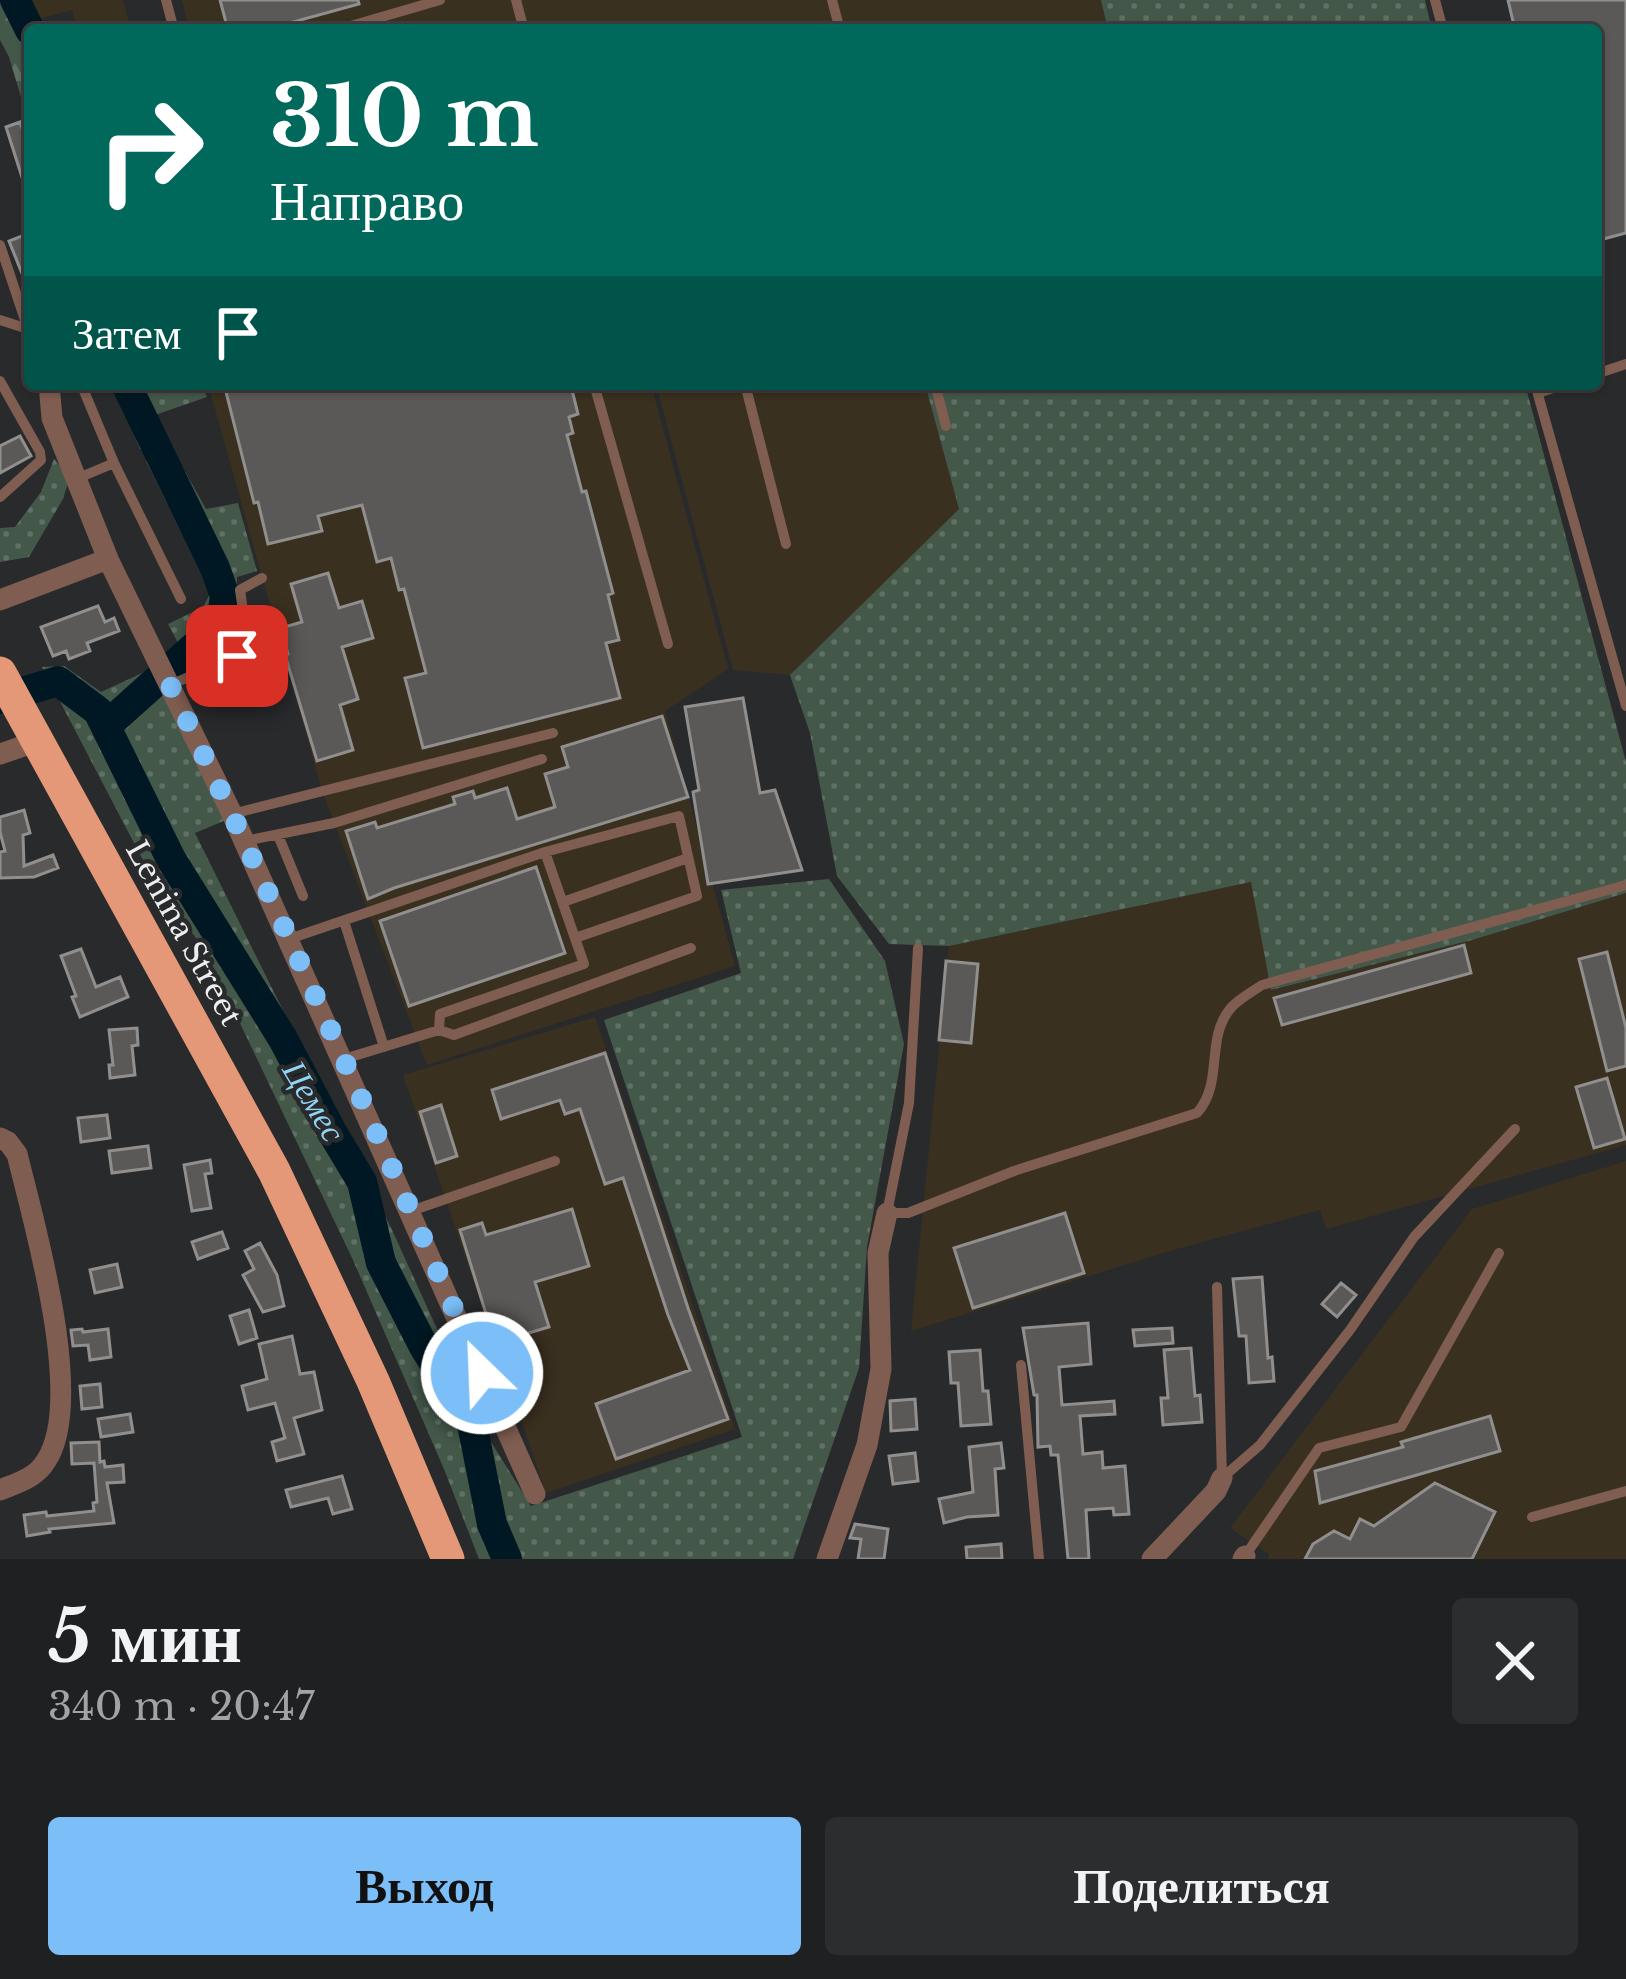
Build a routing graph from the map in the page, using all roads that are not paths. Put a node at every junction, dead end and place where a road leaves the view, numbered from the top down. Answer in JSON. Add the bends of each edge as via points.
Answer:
{"nodes":[{"id":1,"x":440,"y":0,"type":"edge"},
{"id":2,"x":358,"y":24,"type":"edge"},
{"id":3,"x":0,"y":245,"type":"edge"},
{"id":4,"x":24,"y":317,"type":"edge"},
{"id":5,"x":0,"y":381,"type":"edge"},
{"id":6,"x":50,"y":390,"type":"edge"},
{"id":7,"x":596,"y":390,"type":"edge"},
{"id":8,"x":747,"y":390,"type":"edge"},
{"id":9,"x":937,"y":390,"type":"edge"},
{"id":10,"x":1537,"y":390,"type":"edge"},
{"id":11,"x":84,"y":391,"type":"dead end"},
{"id":12,"x":946,"y":426,"type":"dead end"},
{"id":13,"x":114,"y":463,"type":"junction"},
{"id":14,"x":76,"y":479,"type":"junction"},
{"id":15,"x":0,"y":497,"type":"edge"},
{"id":16,"x":786,"y":544,"type":"dead end"},
{"id":17,"x":108,"y":559,"type":"junction"},
{"id":18,"x":262,"y":578,"type":"dead end"},
{"id":19,"x":181,"y":599,"type":"dead end"},
{"id":20,"x":0,"y":600,"type":"edge"},
{"id":21,"x":668,"y":644,"type":"dead end"},
{"id":22,"x":0,"y":673,"type":"edge"},
{"id":23,"x":165,"y":675,"type":"junction"},
{"id":24,"x":1626,"y":706,"type":"edge"},
{"id":25,"x":31,"y":728,"type":"junction"},
{"id":26,"x":553,"y":733,"type":"dead end"},
{"id":27,"x":0,"y":754,"type":"edge"},
{"id":28,"x":542,"y":759,"type":"dead end"},
{"id":29,"x":232,"y":814,"type":"junction"},
{"id":30,"x":278,"y":835,"type":"junction"},
{"id":31,"x":245,"y":842,"type":"junction"},
{"id":32,"x":545,"y":852,"type":"junction"},
{"id":33,"x":688,"y":858,"type":"junction"},
{"id":34,"x":1626,"y":885,"type":"edge"},
{"id":35,"x":303,"y":896,"type":"dead end"},
{"id":36,"x":563,"y":902,"type":"junction"},
{"id":37,"x":344,"y":921,"type":"junction"},
{"id":38,"x":578,"y":937,"type":"dead end"},
{"id":39,"x":290,"y":939,"type":"junction"},
{"id":40,"x":691,"y":948,"type":"dead end"},
{"id":41,"x":919,"y":948,"type":"dead end"},
{"id":42,"x":584,"y":964,"type":"junction"},
{"id":43,"x":592,"y":984,"type":"junction"},
{"id":44,"x":439,"y":1030,"type":"junction"},
{"id":45,"x":384,"y":1047,"type":"junction"},
{"id":46,"x":344,"y":1059,"type":"junction"},
{"id":47,"x":1515,"y":1129,"type":"dead end"},
{"id":48,"x":0,"y":1138,"type":"edge"},
{"id":49,"x":555,"y":1161,"type":"dead end"},
{"id":50,"x":411,"y":1211,"type":"junction"},
{"id":51,"x":886,"y":1213,"type":"junction"},
{"id":52,"x":1499,"y":1253,"type":"dead end"},
{"id":53,"x":1217,"y":1287,"type":"dead end"},
{"id":54,"x":1021,"y":1365,"type":"dead end"},
{"id":55,"x":1222,"y":1478,"type":"junction"},
{"id":56,"x":0,"y":1490,"type":"edge"},
{"id":57,"x":1626,"y":1491,"type":"edge"},
{"id":58,"x":535,"y":1494,"type":"dead end"},
{"id":59,"x":1532,"y":1517,"type":"dead end"},
{"id":60,"x":1244,"y":1557,"type":"edge"},
{"id":61,"x":448,"y":1559,"type":"edge"},
{"id":62,"x":827,"y":1559,"type":"edge"},
{"id":63,"x":1039,"y":1559,"type":"edge"},
{"id":64,"x":1152,"y":1559,"type":"edge"}],
"edges":[{"from":1,"to":2,"type":"lane"},
{"from":3,"to":4,"type":"lane"},
{"from":5,"to":15,"type":"lane","via":[[41,460]]},
{"from":6,"to":14,"type":"street","via":[[52,418]]},
{"from":7,"to":21,"type":"lane"},
{"from":8,"to":16,"type":"lane"},
{"from":9,"to":12,"type":"lane"},
{"from":10,"to":24,"type":"lane"},
{"from":11,"to":13,"type":"lane"},
{"from":13,"to":14,"type":"lane"},
{"from":13,"to":19,"type":"lane"},
{"from":14,"to":17,"type":"street"},
{"from":17,"to":20,"type":"street"},
{"from":17,"to":23,"type":"street"},
{"from":18,"to":23,"type":"lane","via":[[240,590],[247,638],[237,656]]},
{"from":22,"to":25,"type":"highway","name":"Lenina Street"},
{"from":23,"to":29,"type":"street"},
{"from":25,"to":27,"type":"street"},
{"from":25,"to":61,"type":"highway","name":"Lenina Street","via":[[274,1171]]},
{"from":26,"to":29,"type":"lane"},
{"from":28,"to":30,"type":"lane"},
{"from":29,"to":31,"type":"street"},
{"from":30,"to":31,"type":"lane"},
{"from":30,"to":35,"type":"lane"},
{"from":31,"to":39,"type":"street"},
{"from":32,"to":33,"type":"lane","via":[[679,816]]},
{"from":32,"to":36,"type":"lane"},
{"from":32,"to":37,"type":"lane"},
{"from":33,"to":36,"type":"lane"},
{"from":33,"to":38,"type":"lane","via":[[697,896]]},
{"from":34,"to":51,"type":"lane","via":[[1262,985],[1223,1020],[1211,1092],[1197,1113],[908,1214]]},
{"from":36,"to":42,"type":"lane"},
{"from":37,"to":39,"type":"lane"},
{"from":37,"to":45,"type":"lane"},
{"from":39,"to":46,"type":"street"},
{"from":40,"to":43,"type":"lane"},
{"from":41,"to":51,"type":"lane","via":[[909,1103]]},
{"from":42,"to":43,"type":"lane"},
{"from":42,"to":44,"type":"lane","via":[[440,1015]]},
{"from":43,"to":44,"type":"lane","via":[[454,1035]]},
{"from":44,"to":45,"type":"lane"},
{"from":45,"to":46,"type":"lane"},
{"from":46,"to":50,"type":"street"},
{"from":47,"to":55,"type":"lane","via":[[1414,1237],[1260,1445]]},
{"from":48,"to":56,"type":"street","via":[[17,1154],[55,1312],[61,1421],[48,1460]]},
{"from":49,"to":50,"type":"lane"},
{"from":50,"to":58,"type":"street"},
{"from":51,"to":62,"type":"street","via":[[878,1253],[881,1369],[867,1445]]},
{"from":52,"to":60,"type":"lane","via":[[1402,1427],[1319,1448]]},
{"from":53,"to":55,"type":"lane"},
{"from":54,"to":63,"type":"lane"},
{"from":55,"to":64,"type":"street"},
{"from":57,"to":59,"type":"lane"}]}
